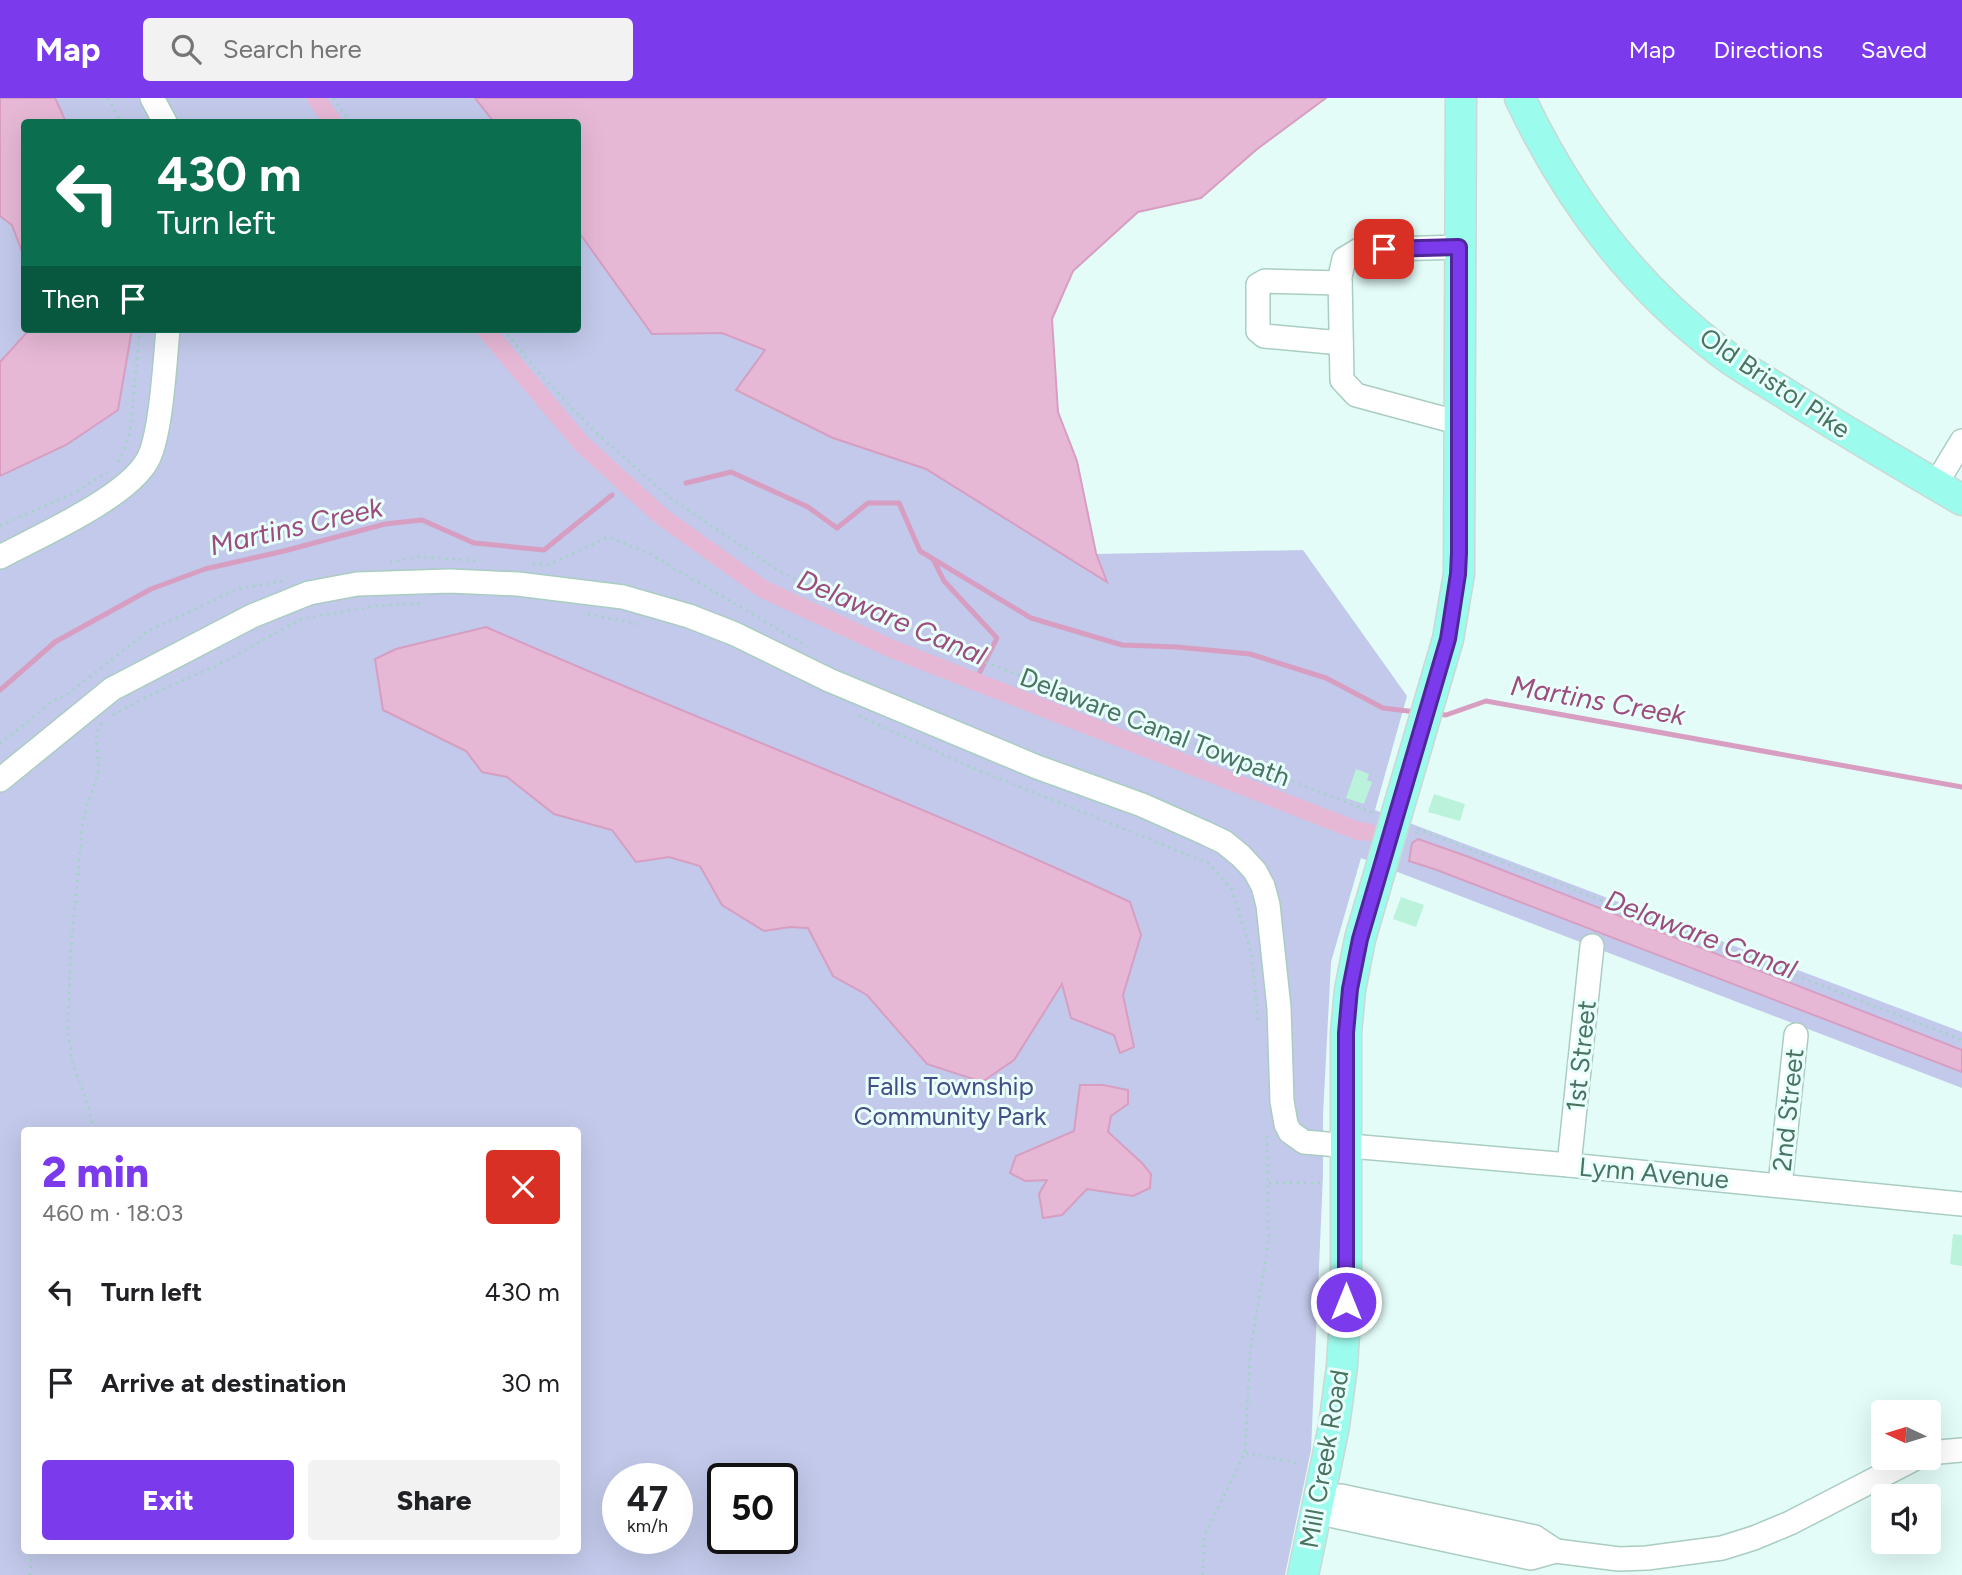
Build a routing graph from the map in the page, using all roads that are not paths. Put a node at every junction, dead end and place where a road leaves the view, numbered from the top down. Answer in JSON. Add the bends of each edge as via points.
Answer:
{"nodes":[{"id":1,"x":152,"y":98,"type":"edge"},
{"id":2,"x":1461,"y":98,"type":"edge"},
{"id":3,"x":1520,"y":98,"type":"edge"},
{"id":4,"x":163,"y":119,"type":"edge"},
{"id":5,"x":1459,"y":247,"type":"junction"},
{"id":6,"x":1340,"y":283,"type":"junction"},
{"id":7,"x":168,"y":333,"type":"edge"},
{"id":8,"x":1341,"y":343,"type":"junction"},
{"id":9,"x":1460,"y":423,"type":"junction"},
{"id":10,"x":1962,"y":441,"type":"edge"},
{"id":11,"x":1936,"y":484,"type":"junction"},
{"id":12,"x":1962,"y":500,"type":"edge"},
{"id":13,"x":0,"y":557,"type":"edge"},
{"id":14,"x":0,"y":780,"type":"edge"},
{"id":15,"x":1592,"y":946,"type":"dead end"},
{"id":16,"x":1796,"y":1035,"type":"dead end"},
{"id":17,"x":1346,"y":1146,"type":"junction"},
{"id":18,"x":1569,"y":1165,"type":"junction"},
{"id":19,"x":1780,"y":1185,"type":"junction"},
{"id":20,"x":1962,"y":1204,"type":"edge"},
{"id":21,"x":1962,"y":1450,"type":"edge"},
{"id":22,"x":1941,"y":1452,"type":"edge"},
{"id":23,"x":1893,"y":1470,"type":"edge"},
{"id":24,"x":1318,"y":1502,"type":"junction"},
{"id":25,"x":1303,"y":1575,"type":"edge"}],
"edges":[{"from":1,"to":4,"type":"street"},
{"from":2,"to":5,"type":"main road","name":"Mill Creek Road"},
{"from":3,"to":11,"type":"main road","name":"Old Bristol Pike","via":[[1586,214],[1672,312],[1723,355]]},
{"from":5,"to":6,"type":"street","via":[[1359,250],[1344,259]]},
{"from":5,"to":9,"type":"main road","name":"Mill Creek Road"},
{"from":6,"to":8,"type":"street"},
{"from":6,"to":8,"type":"street","via":[[1265,281],[1258,285],[1258,331],[1264,337]]},
{"from":7,"to":13,"type":"street","via":[[149,460],[113,495]]},
{"from":8,"to":9,"type":"street","via":[[1342,380],[1356,395]]},
{"from":9,"to":17,"type":"main road","name":"Mill Creek Road","via":[[1458,574],[1448,639],[1354,965],[1346,1033]]},
{"from":10,"to":11,"type":"street"},
{"from":11,"to":12,"type":"main road","name":"Old Bristol Pike"},
{"from":14,"to":17,"type":"street","name":"Lynn Avenue","via":[[112,689],[252,616],[309,593],[357,584],[450,581],[623,597],[735,634],[829,680],[1205,832],[1232,849],[1255,871],[1268,905],[1286,1124],[1304,1142]]},
{"from":15,"to":18,"type":"street","name":"1st Street"},
{"from":16,"to":19,"type":"street","name":"2nd Street"},
{"from":17,"to":18,"type":"street","name":"Lynn Avenue"},
{"from":17,"to":24,"type":"main road","name":"Mill Creek Road","via":[[1345,1333],[1339,1396]]},
{"from":18,"to":19,"type":"street","name":"Lynn Avenue"},
{"from":19,"to":20,"type":"street","name":"Lynn Avenue"},
{"from":21,"to":22,"type":"street"},
{"from":23,"to":24,"type":"street","via":[[1754,1538],[1722,1548],[1647,1558],[1556,1551],[1535,1538],[1341,1496]]},
{"from":24,"to":25,"type":"main road","name":"Mill Creek Road"}]}
